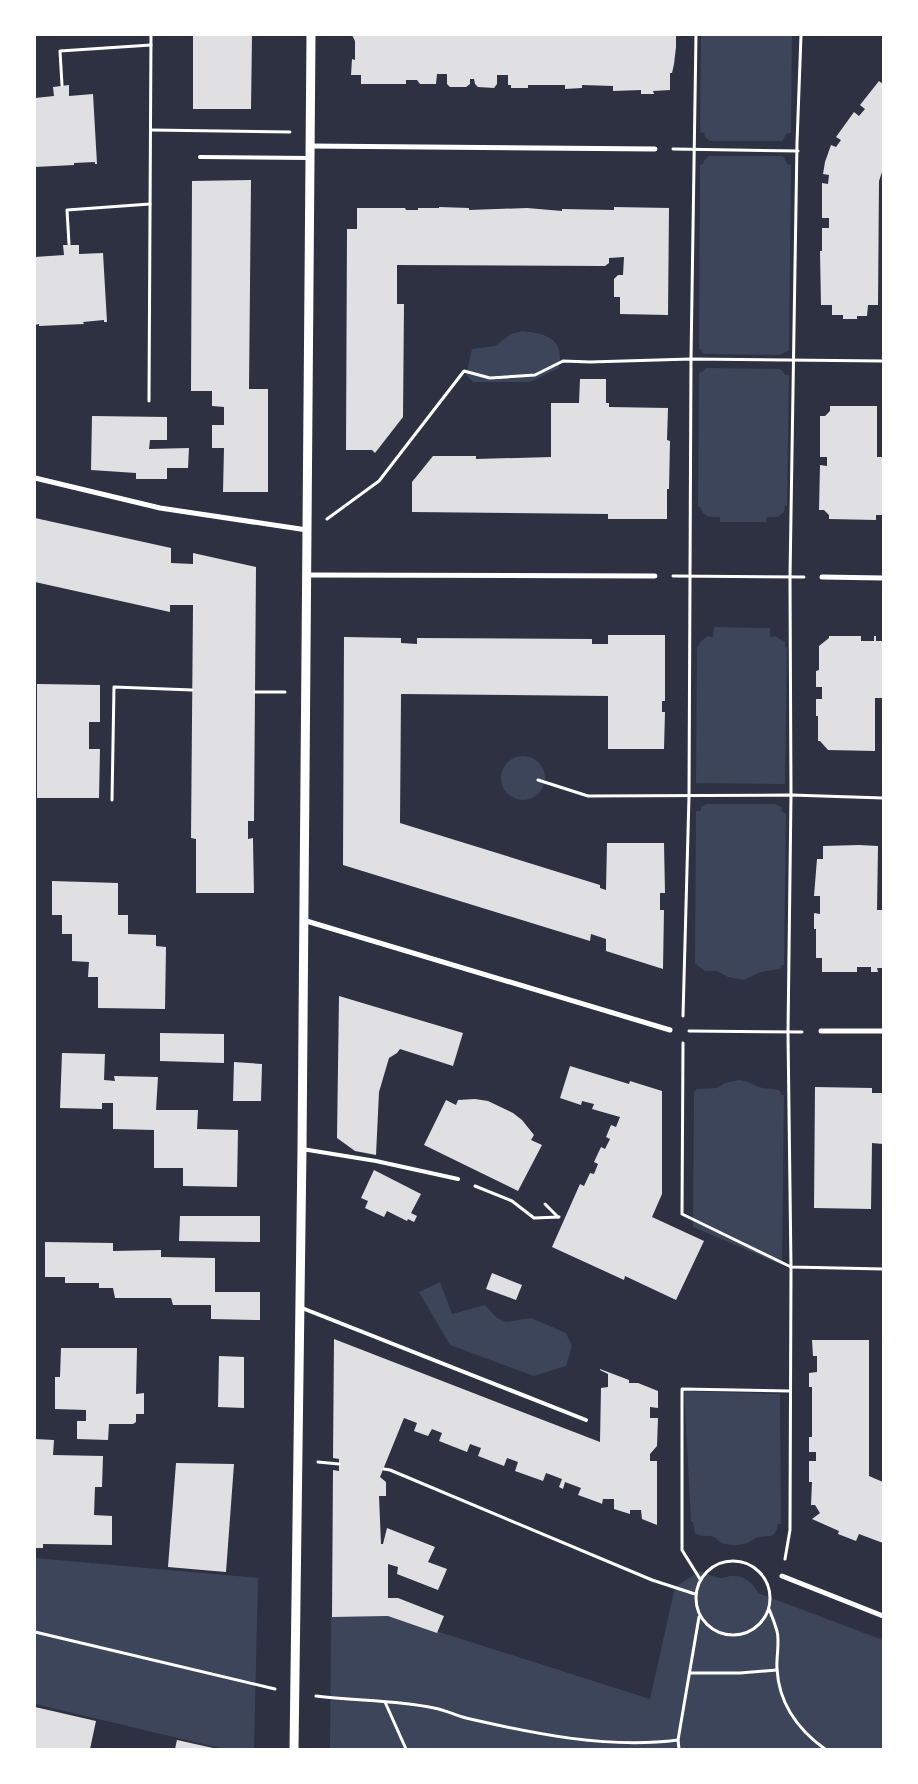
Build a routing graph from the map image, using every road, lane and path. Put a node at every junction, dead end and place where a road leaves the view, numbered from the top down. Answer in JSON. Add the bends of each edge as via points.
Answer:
{"nodes":[{"id":1,"x":151,"y":35,"type":"edge"},
{"id":2,"x":311,"y":35,"type":"edge"},
{"id":3,"x":696,"y":35,"type":"edge"},
{"id":4,"x":801,"y":35,"type":"edge"},
{"id":5,"x":151,"y":45,"type":"junction"},
{"id":6,"x":62,"y":85,"type":"dead end"},
{"id":7,"x":151,"y":130,"type":"junction"},
{"id":8,"x":310,"y":133,"type":"junction"},
{"id":9,"x":310,"y":146,"type":"junction"},
{"id":10,"x":655,"y":148,"type":"joint"},
{"id":11,"x":694,"y":148,"type":"junction"},
{"id":12,"x":798,"y":151,"type":"junction"},
{"id":13,"x":200,"y":156,"type":"dead end"},
{"id":14,"x":310,"y":158,"type":"junction"},
{"id":15,"x":150,"y":204,"type":"junction"},
{"id":16,"x":69,"y":244,"type":"dead end"},
{"id":17,"x":691,"y":359,"type":"junction"},
{"id":18,"x":794,"y":361,"type":"junction"},
{"id":19,"x":883,"y":361,"type":"edge"},
{"id":20,"x":149,"y":401,"type":"dead end"},
{"id":21,"x":35,"y":478,"type":"edge"},
{"id":22,"x":307,"y":530,"type":"junction"},
{"id":23,"x":306,"y":575,"type":"junction"},
{"id":24,"x":655,"y":576,"type":"joint"},
{"id":25,"x":691,"y":577,"type":"junction"},
{"id":26,"x":790,"y":577,"type":"junction"},
{"id":27,"x":822,"y":578,"type":"joint"},
{"id":28,"x":883,"y":578,"type":"edge"},
{"id":29,"x":192,"y":690,"type":"dead end"},
{"id":30,"x":255,"y":692,"type":"dead end"},
{"id":31,"x":306,"y":692,"type":"junction"},
{"id":32,"x":538,"y":780,"type":"dead end"},
{"id":33,"x":791,"y":795,"type":"junction"},
{"id":34,"x":690,"y":796,"type":"junction"},
{"id":35,"x":883,"y":798,"type":"edge"},
{"id":36,"x":112,"y":800,"type":"dead end"},
{"id":37,"x":304,"y":920,"type":"junction"},
{"id":38,"x":670,"y":1030,"type":"joint"},
{"id":39,"x":683,"y":1031,"type":"junction"},
{"id":40,"x":820,"y":1031,"type":"joint"},
{"id":41,"x":883,"y":1031,"type":"edge"},
{"id":42,"x":788,"y":1033,"type":"junction"},
{"id":43,"x":302,"y":1149,"type":"junction"},
{"id":44,"x":458,"y":1179,"type":"joint"},
{"id":45,"x":546,"y":1204,"type":"dead end"},
{"id":46,"x":791,"y":1267,"type":"junction"},
{"id":47,"x":883,"y":1269,"type":"edge"},
{"id":48,"x":300,"y":1308,"type":"junction"},
{"id":49,"x":790,"y":1391,"type":"junction"},
{"id":50,"x":586,"y":1420,"type":"dead end"},
{"id":51,"x":325,"y":1462,"type":"dead end"},
{"id":52,"x":339,"y":1464,"type":"dead end"},
{"id":53,"x":384,"y":1469,"type":"dead end"},
{"id":54,"x":782,"y":1576,"type":"joint"},
{"id":55,"x":700,"y":1579,"type":"junction"},
{"id":56,"x":695,"y":1594,"type":"junction"},
{"id":57,"x":769,"y":1609,"type":"junction"},
{"id":58,"x":699,"y":1616,"type":"junction"},
{"id":59,"x":883,"y":1616,"type":"edge"},
{"id":60,"x":35,"y":1632,"type":"edge"},
{"id":61,"x":777,"y":1670,"type":"junction"},
{"id":62,"x":691,"y":1673,"type":"junction"},
{"id":63,"x":295,"y":1694,"type":"junction"},
{"id":64,"x":385,"y":1702,"type":"junction"},
{"id":65,"x":678,"y":1740,"type":"junction"},
{"id":66,"x":294,"y":1749,"type":"edge"},
{"id":67,"x":406,"y":1749,"type":"edge"},
{"id":68,"x":679,"y":1749,"type":"edge"},
{"id":69,"x":825,"y":1749,"type":"edge"}],
"edges":[{"from":1,"to":5,"type":"path"},
{"from":2,"to":8,"type":"street"},
{"from":3,"to":11,"type":"path"},
{"from":4,"to":12,"type":"path"},
{"from":5,"to":6,"type":"path","via":[[60,51]]},
{"from":5,"to":7,"type":"path"},
{"from":7,"to":8,"type":"path"},
{"from":7,"to":15,"type":"path"},
{"from":8,"to":9,"type":"street"},
{"from":9,"to":10,"type":"street"},
{"from":9,"to":14,"type":"street"},
{"from":10,"to":11,"type":"path"},
{"from":11,"to":12,"type":"path"},
{"from":11,"to":17,"type":"path"},
{"from":12,"to":18,"type":"path"},
{"from":13,"to":14,"type":"lane"},
{"from":14,"to":22,"type":"street"},
{"from":15,"to":16,"type":"path","via":[[67,210]]},
{"from":15,"to":20,"type":"path"},
{"from":17,"to":18,"type":"path"},
{"from":17,"to":22,"type":"path","via":[[563,361],[535,375],[490,378],[464,371],[379,481],[332,517]]},
{"from":17,"to":25,"type":"path"},
{"from":18,"to":19,"type":"path"},
{"from":18,"to":26,"type":"path"},
{"from":21,"to":22,"type":"street","via":[[160,508]]},
{"from":22,"to":23,"type":"street"},
{"from":23,"to":24,"type":"street"},
{"from":23,"to":31,"type":"street"},
{"from":24,"to":25,"type":"path"},
{"from":25,"to":26,"type":"path"},
{"from":25,"to":34,"type":"path"},
{"from":26,"to":27,"type":"path"},
{"from":26,"to":33,"type":"path"},
{"from":27,"to":28,"type":"street"},
{"from":29,"to":36,"type":"path","via":[[114,687]]},
{"from":30,"to":31,"type":"path"},
{"from":31,"to":37,"type":"street"},
{"from":32,"to":34,"type":"path","via":[[588,796]]},
{"from":33,"to":34,"type":"path"},
{"from":33,"to":35,"type":"path"},
{"from":33,"to":42,"type":"path"},
{"from":34,"to":39,"type":"path"},
{"from":37,"to":38,"type":"street"},
{"from":37,"to":43,"type":"street"},
{"from":38,"to":39,"type":"path"},
{"from":39,"to":42,"type":"path"},
{"from":39,"to":46,"type":"path","via":[[682,1214]]},
{"from":40,"to":41,"type":"street"},
{"from":40,"to":42,"type":"path"},
{"from":42,"to":46,"type":"path"},
{"from":43,"to":44,"type":"lane"},
{"from":43,"to":48,"type":"street"},
{"from":44,"to":45,"type":"path","via":[[512,1201],[534,1218],[558,1217]]},
{"from":46,"to":47,"type":"path"},
{"from":46,"to":49,"type":"path"},
{"from":48,"to":50,"type":"lane"},
{"from":48,"to":63,"type":"street"},
{"from":49,"to":54,"type":"path","via":[[790,1530]]},
{"from":49,"to":55,"type":"path","via":[[682,1389],[682,1550]]},
{"from":51,"to":52,"type":"path"},
{"from":53,"to":56,"type":"path","via":[[652,1580]]},
{"from":54,"to":59,"type":"street"},
{"from":55,"to":56,"type":"path"},
{"from":55,"to":57,"type":"path","via":[[707,1570],[728,1560],[750,1565],[766,1580],[770,1590]]},
{"from":56,"to":58,"type":"path"},
{"from":57,"to":58,"type":"path","via":[[756,1627],[737,1636],[715,1631]]},
{"from":57,"to":61,"type":"path","via":[[778,1632]]},
{"from":58,"to":62,"type":"path"},
{"from":60,"to":63,"type":"path"},
{"from":61,"to":62,"type":"path"},
{"from":61,"to":69,"type":"path","via":[[788,1712],[800,1728]]},
{"from":62,"to":65,"type":"path"},
{"from":63,"to":64,"type":"path"},
{"from":63,"to":66,"type":"street"},
{"from":64,"to":65,"type":"path","via":[[434,1708],[556,1736],[655,1743]]},
{"from":64,"to":67,"type":"path"},
{"from":65,"to":68,"type":"path"}]}
